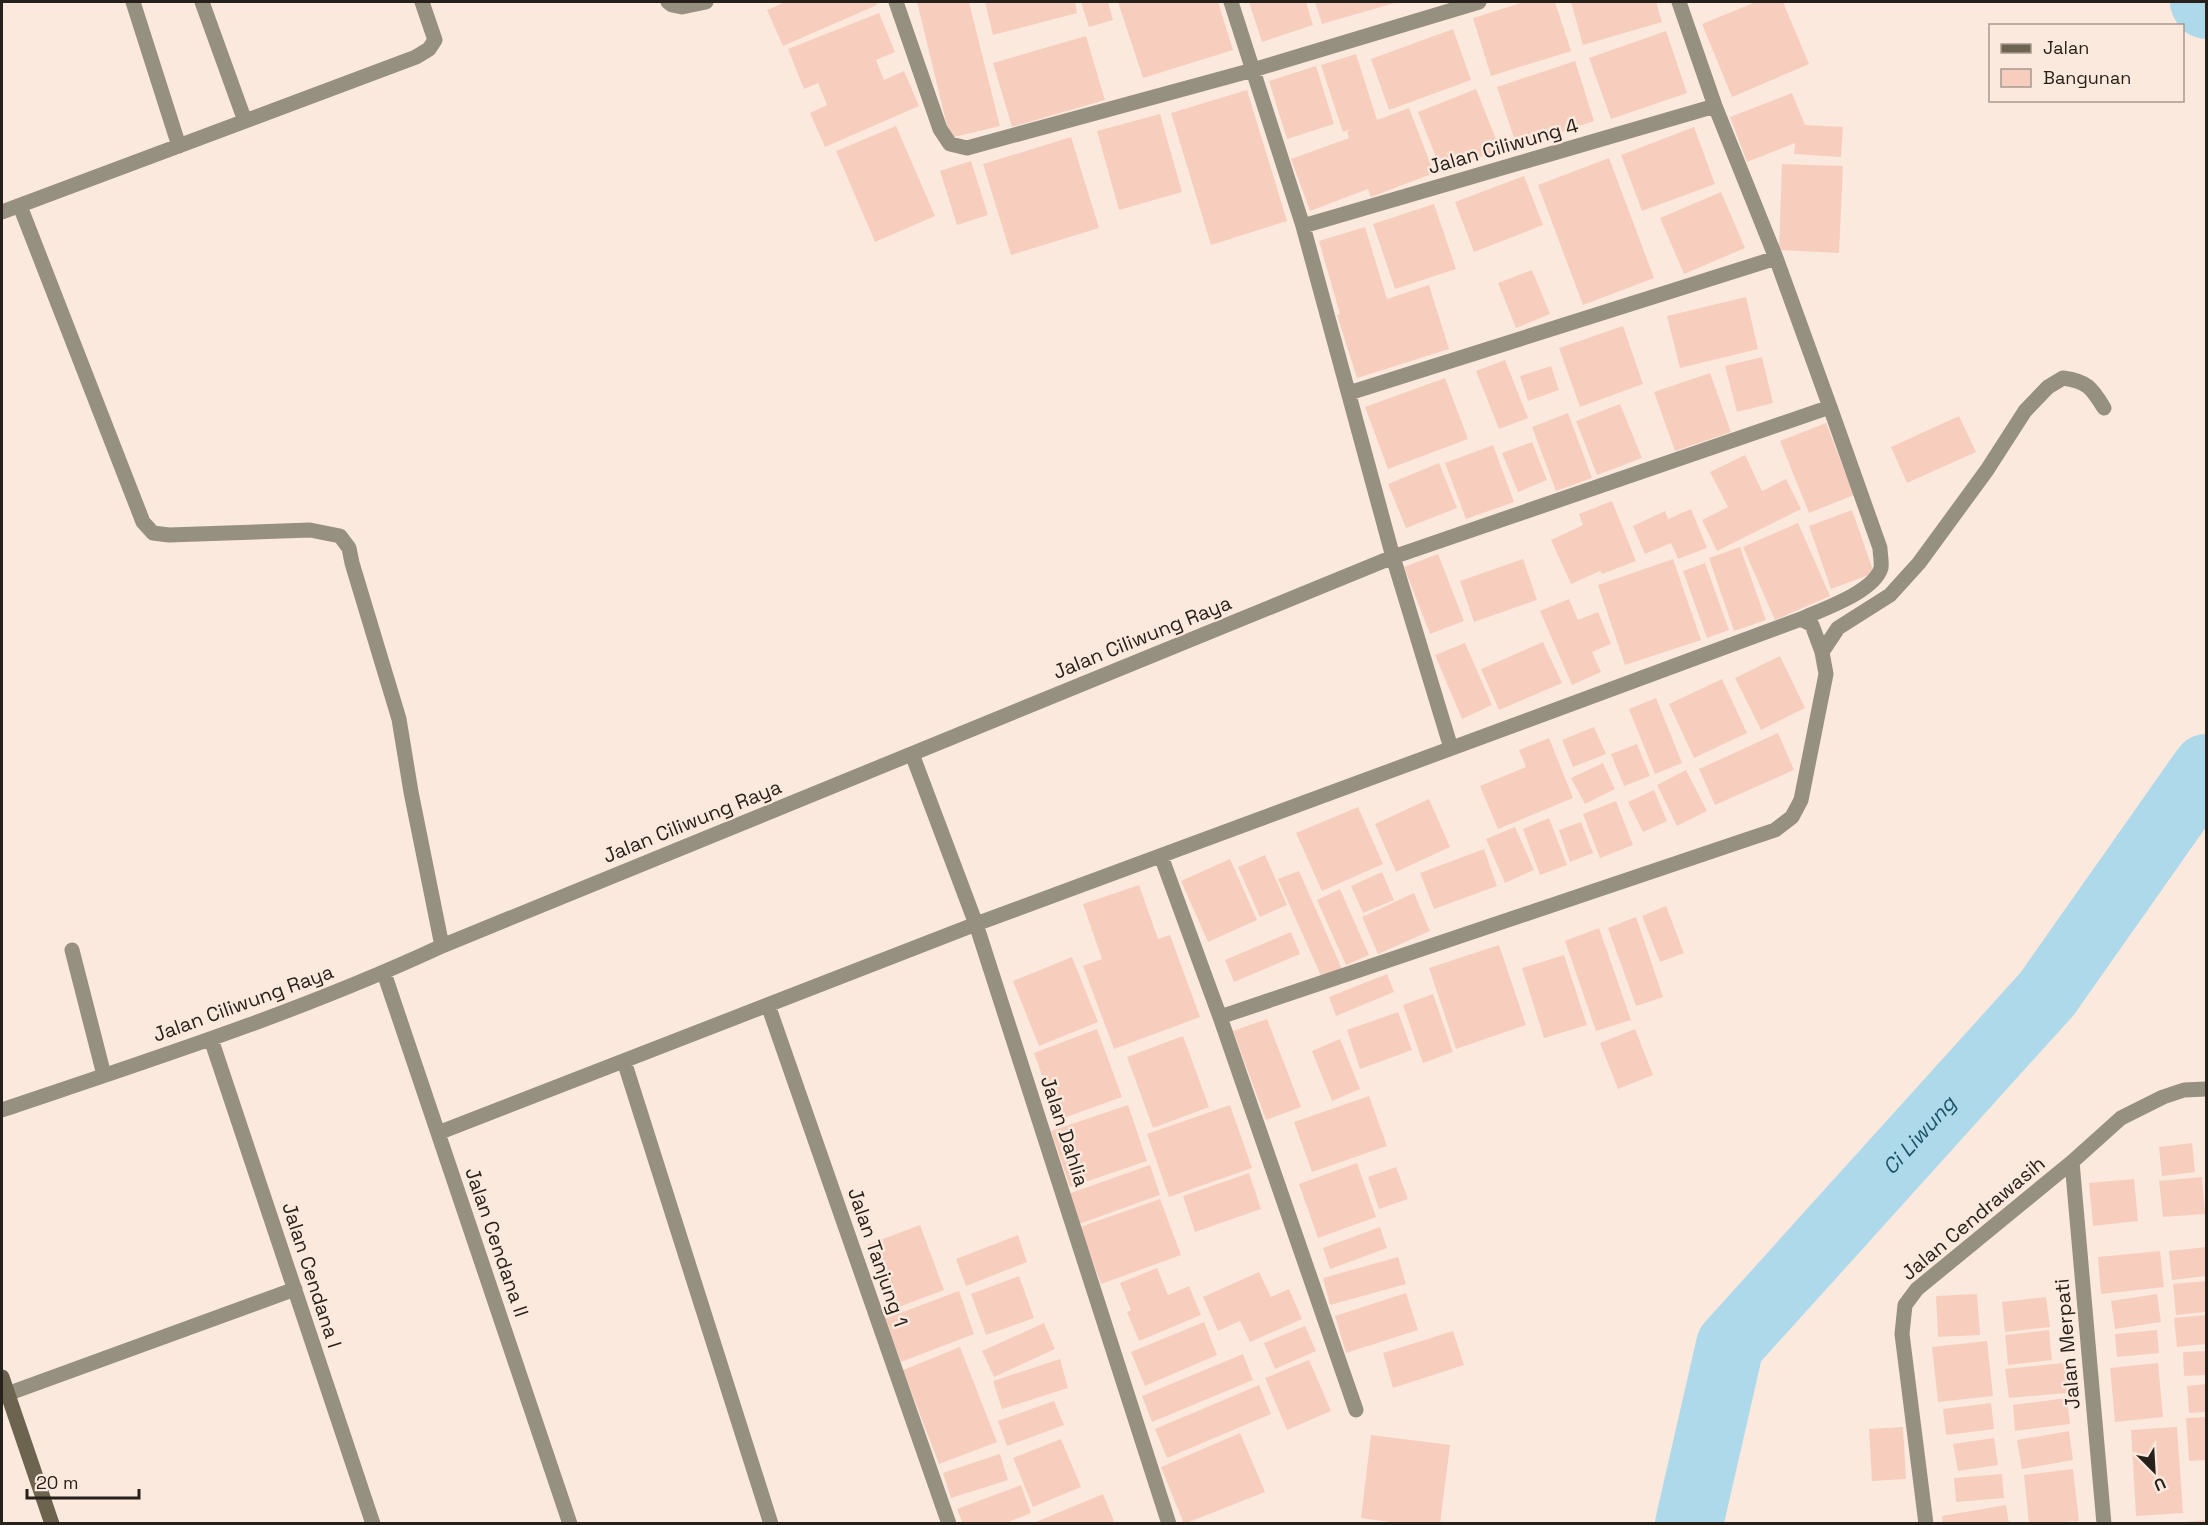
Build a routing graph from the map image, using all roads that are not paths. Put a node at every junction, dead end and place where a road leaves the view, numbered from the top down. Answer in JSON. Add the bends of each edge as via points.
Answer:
{"nodes":[{"id":1,"x":133,"y":2,"type":"edge"},
{"id":2,"x":202,"y":2,"type":"edge"},
{"id":3,"x":422,"y":2,"type":"edge"},
{"id":4,"x":668,"y":2,"type":"edge"},
{"id":5,"x":706,"y":2,"type":"edge"},
{"id":6,"x":896,"y":2,"type":"edge"},
{"id":7,"x":1231,"y":2,"type":"edge"},
{"id":8,"x":1479,"y":2,"type":"edge"},
{"id":9,"x":1679,"y":2,"type":"edge"},
{"id":10,"x":1253,"y":70,"type":"junction"},
{"id":11,"x":1715,"y":106,"type":"junction"},
{"id":12,"x":245,"y":121,"type":"junction"},
{"id":13,"x":179,"y":146,"type":"junction"},
{"id":14,"x":20,"y":206,"type":"junction"},
{"id":15,"x":2,"y":212,"type":"edge"},
{"id":16,"x":1303,"y":226,"type":"junction"},
{"id":17,"x":1776,"y":258,"type":"junction"},
{"id":18,"x":1349,"y":393,"type":"junction"},
{"id":19,"x":1830,"y":406,"type":"junction"},
{"id":20,"x":2104,"y":408,"type":"dead end"},
{"id":21,"x":1393,"y":557,"type":"junction"},
{"id":22,"x":1801,"y":619,"type":"junction"},
{"id":23,"x":1822,"y":652,"type":"junction"},
{"id":24,"x":1451,"y":748,"type":"junction"},
{"id":25,"x":912,"y":754,"type":"junction"},
{"id":26,"x":1161,"y":856,"type":"junction"},
{"id":27,"x":976,"y":924,"type":"junction"},
{"id":28,"x":442,"y":946,"type":"junction"},
{"id":29,"x":72,"y":950,"type":"dead end"},
{"id":30,"x":384,"y":973,"type":"junction"},
{"id":31,"x":768,"y":1005,"type":"junction"},
{"id":32,"x":1220,"y":1017,"type":"junction"},
{"id":33,"x":212,"y":1039,"type":"junction"},
{"id":34,"x":624,"y":1061,"type":"junction"},
{"id":35,"x":104,"y":1075,"type":"junction"},
{"id":36,"x":2206,"y":1089,"type":"edge"},
{"id":37,"x":2,"y":1110,"type":"edge"},
{"id":38,"x":438,"y":1133,"type":"junction"},
{"id":39,"x":2072,"y":1162,"type":"junction"},
{"id":40,"x":295,"y":1289,"type":"junction"},
{"id":41,"x":2,"y":1377,"type":"edge"},
{"id":42,"x":7,"y":1394,"type":"junction"},
{"id":43,"x":1356,"y":1410,"type":"dead end"},
{"id":44,"x":52,"y":1524,"type":"edge"},
{"id":45,"x":373,"y":1524,"type":"edge"},
{"id":46,"x":570,"y":1524,"type":"edge"},
{"id":47,"x":771,"y":1524,"type":"edge"},
{"id":48,"x":949,"y":1524,"type":"edge"},
{"id":49,"x":1169,"y":1524,"type":"edge"},
{"id":50,"x":1926,"y":1524,"type":"edge"},
{"id":51,"x":2104,"y":1524,"type":"edge"}],
"edges":[{"from":1,"to":13,"type":"street"},
{"from":2,"to":12,"type":"street"},
{"from":3,"to":12,"type":"street","via":[[435,40],[429,50]]},
{"from":4,"to":5,"type":"street","via":[[682,7]]},
{"from":6,"to":10,"type":"street","via":[[940,129],[950,144],[967,148]]},
{"from":7,"to":10,"type":"street"},
{"from":8,"to":10,"type":"street"},
{"from":9,"to":11,"type":"street"},
{"from":10,"to":16,"type":"street"},
{"from":11,"to":16,"type":"street","name":"Jalan Ciliwung 4"},
{"from":11,"to":17,"type":"street"},
{"from":12,"to":13,"type":"street"},
{"from":13,"to":14,"type":"street"},
{"from":14,"to":15,"type":"street"},
{"from":14,"to":28,"type":"street","via":[[143,522],[153,533],[310,530],[340,536],[349,548],[399,719]]},
{"from":16,"to":18,"type":"street"},
{"from":17,"to":18,"type":"street"},
{"from":17,"to":19,"type":"street"},
{"from":18,"to":21,"type":"street"},
{"from":19,"to":21,"type":"street","name":"Jalan Ciliwung Raya"},
{"from":19,"to":22,"type":"street","via":[[1880,548],[1881,567],[1873,582]]},
{"from":20,"to":23,"type":"street","via":[[2094,390],[2079,380],[2063,378],[2048,387],[2025,411],[1919,563],[1890,595],[1838,628]]},
{"from":21,"to":24,"type":"street"},
{"from":21,"to":25,"type":"street","name":"Jalan Ciliwung Raya"},
{"from":22,"to":23,"type":"street","via":[[1812,625]]},
{"from":22,"to":24,"type":"street"},
{"from":23,"to":32,"type":"street","via":[[1826,674],[1801,800],[1792,816],[1775,830]]},
{"from":24,"to":26,"type":"street"},
{"from":25,"to":27,"type":"street","name":"Jalan Dahlia"},
{"from":25,"to":28,"type":"street","name":"Jalan Ciliwung Raya"},
{"from":26,"to":27,"type":"street"},
{"from":26,"to":32,"type":"street"},
{"from":27,"to":31,"type":"street"},
{"from":27,"to":49,"type":"street","name":"Jalan Dahlia"},
{"from":28,"to":30,"type":"street","name":"Jalan Ciliwung Raya"},
{"from":29,"to":35,"type":"street"},
{"from":30,"to":33,"type":"street","name":"Jalan Ciliwung Raya"},
{"from":30,"to":38,"type":"street","name":"Jalan Cendana II"},
{"from":31,"to":34,"type":"street"},
{"from":31,"to":48,"type":"street","name":"Jalan Tanjung 1"},
{"from":32,"to":43,"type":"street"},
{"from":33,"to":35,"type":"street","name":"Jalan Ciliwung Raya"},
{"from":33,"to":40,"type":"street","name":"Jalan Cendana I"},
{"from":34,"to":38,"type":"street"},
{"from":34,"to":47,"type":"street"},
{"from":35,"to":37,"type":"street","name":"Jalan Ciliwung Raya"},
{"from":36,"to":39,"type":"street","name":"Jalan Cendrawasih","via":[[2184,1090],[2163,1097],[2121,1118]]},
{"from":38,"to":46,"type":"street","name":"Jalan Cendana II"},
{"from":39,"to":50,"type":"street","name":"Jalan Cendrawasih","via":[[1917,1289],[1905,1305],[1902,1334]]},
{"from":39,"to":51,"type":"street","name":"Jalan Merpati"},
{"from":40,"to":42,"type":"street"},
{"from":40,"to":45,"type":"street","name":"Jalan Cendana I"},
{"from":41,"to":42,"type":"main road"},
{"from":42,"to":44,"type":"main road"}]}
